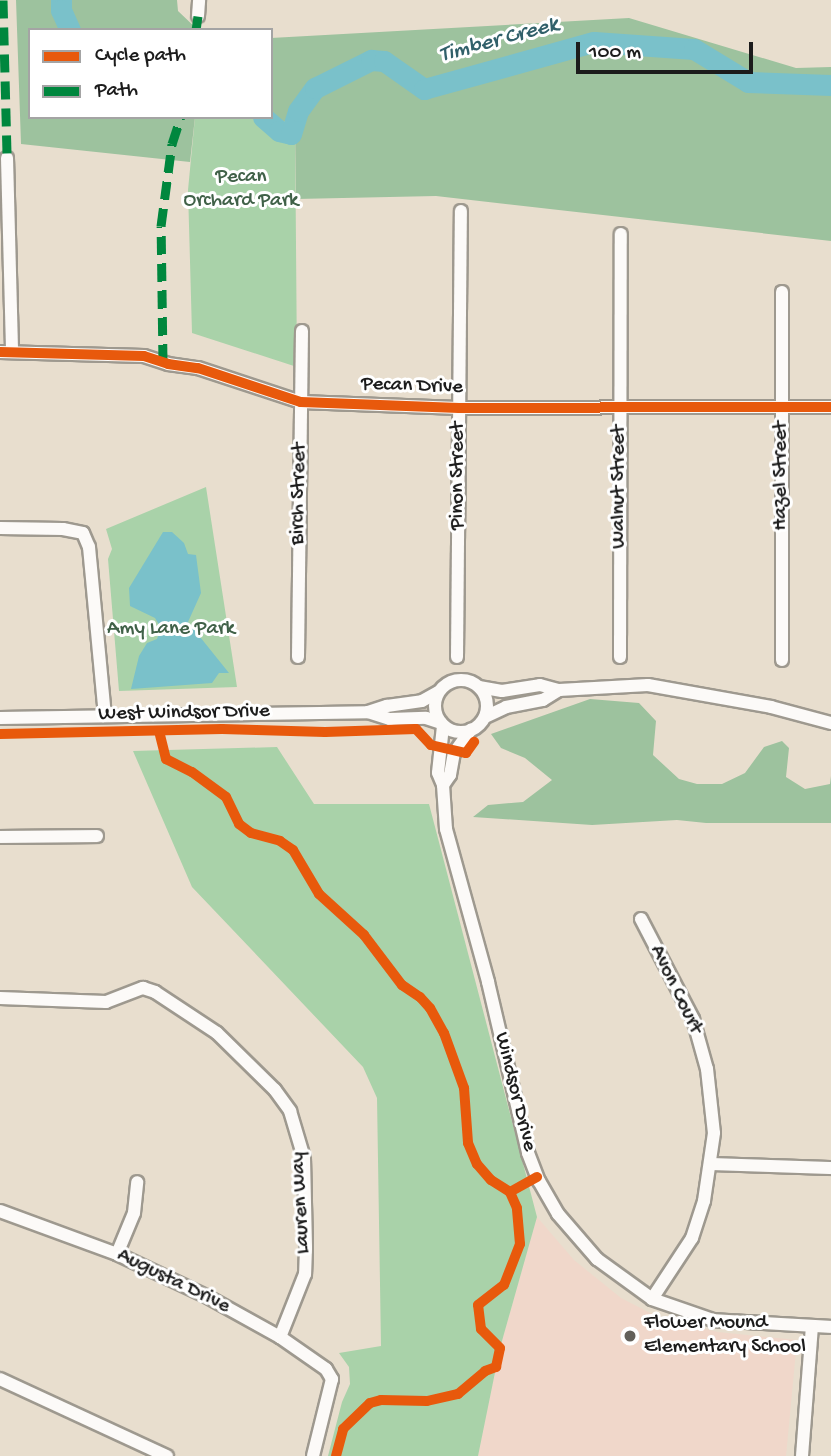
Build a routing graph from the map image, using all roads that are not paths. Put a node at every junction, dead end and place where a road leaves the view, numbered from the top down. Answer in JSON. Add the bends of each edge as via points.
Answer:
{"nodes":[{"id":1,"x":200,"y":0,"type":"edge"},
{"id":2,"x":198,"y":16,"type":"dead end"},
{"id":3,"x":7,"y":158,"type":"dead end"},
{"id":4,"x":461,"y":211,"type":"dead end"},
{"id":5,"x":621,"y":234,"type":"dead end"},
{"id":6,"x":782,"y":292,"type":"dead end"},
{"id":7,"x":302,"y":331,"type":"dead end"},
{"id":8,"x":6,"y":352,"type":"edge"},
{"id":9,"x":301,"y":402,"type":"junction"},
{"id":10,"x":782,"y":407,"type":"junction"},
{"id":11,"x":831,"y":407,"type":"edge"},
{"id":12,"x":459,"y":408,"type":"junction"},
{"id":13,"x":620,"y":408,"type":"junction"},
{"id":14,"x":0,"y":528,"type":"edge"},
{"id":15,"x":298,"y":657,"type":"dead end"},
{"id":16,"x":457,"y":657,"type":"dead end"},
{"id":17,"x":620,"y":657,"type":"dead end"},
{"id":18,"x":782,"y":660,"type":"dead end"},
{"id":19,"x":480,"y":687,"type":"junction"},
{"id":20,"x":559,"y":690,"type":"junction"},
{"id":21,"x":438,"y":692,"type":"junction"},
{"id":22,"x":368,"y":712,"type":"junction"},
{"id":23,"x":105,"y":715,"type":"junction"},
{"id":24,"x":485,"y":717,"type":"junction"},
{"id":25,"x":0,"y":718,"type":"edge"},
{"id":26,"x":831,"y":723,"type":"edge"},
{"id":27,"x":442,"y":725,"type":"junction"},
{"id":28,"x":471,"y":730,"type":"junction"},
{"id":29,"x":443,"y":785,"type":"junction"},
{"id":30,"x":97,"y":836,"type":"dead end"},
{"id":31,"x":0,"y":837,"type":"edge"},
{"id":32,"x":641,"y":919,"type":"dead end"},
{"id":33,"x":0,"y":998,"type":"edge"},
{"id":34,"x":710,"y":1164,"type":"junction"},
{"id":35,"x":831,"y":1168,"type":"edge"},
{"id":36,"x":137,"y":1182,"type":"dead end"},
{"id":37,"x":0,"y":1211,"type":"edge"},
{"id":38,"x":117,"y":1254,"type":"junction"},
{"id":39,"x":652,"y":1299,"type":"junction"},
{"id":40,"x":812,"y":1327,"type":"junction"},
{"id":41,"x":831,"y":1327,"type":"edge"},
{"id":42,"x":280,"y":1337,"type":"junction"},
{"id":43,"x":0,"y":1379,"type":"edge"},
{"id":44,"x":167,"y":1456,"type":"edge"},
{"id":45,"x":313,"y":1456,"type":"edge"},
{"id":46,"x":802,"y":1456,"type":"edge"}],
"edges":[{"from":1,"to":2,"type":"street"},
{"from":3,"to":8,"type":"street"},
{"from":4,"to":12,"type":"street","name":"Pinon Street"},
{"from":5,"to":13,"type":"street","name":"Walnut Street"},
{"from":6,"to":10,"type":"street","name":"Hazel Street"},
{"from":7,"to":9,"type":"street","name":"Birch Street"},
{"from":8,"to":9,"type":"street","name":"Pecan Drive","via":[[144,356],[198,368]]},
{"from":9,"to":12,"type":"street","name":"Pecan Drive"},
{"from":9,"to":15,"type":"street","name":"Birch Street"},
{"from":10,"to":11,"type":"street","name":"Pecan Drive"},
{"from":10,"to":13,"type":"street","name":"Pecan Drive"},
{"from":10,"to":18,"type":"street","name":"Hazel Street"},
{"from":12,"to":13,"type":"street","name":"Pecan Drive"},
{"from":12,"to":16,"type":"street","name":"Pinon Street"},
{"from":13,"to":17,"type":"street","name":"Walnut Street"},
{"from":14,"to":23,"type":"street","via":[[83,533],[89,547]]},
{"from":19,"to":20,"type":"street","name":"West Windsor Drive","via":[[502,691],[540,685]]},
{"from":19,"to":21,"type":"street","name":"West Windsor Drive","via":[[457,680]]},
{"from":19,"to":24,"type":"street","via":[[488,705]]},
{"from":20,"to":24,"type":"street","name":"West Windsor Drive","via":[[543,700],[506,707]]},
{"from":20,"to":26,"type":"street","name":"West Windsor Drive","via":[[648,685]]},
{"from":21,"to":22,"type":"street","name":"West Windsor Drive","via":[[422,701]]},
{"from":21,"to":27,"type":"street","via":[[435,705]]},
{"from":22,"to":23,"type":"street","name":"West Windsor Drive"},
{"from":22,"to":27,"type":"street","name":"West Windsor Drive","via":[[390,719],[426,718]]},
{"from":23,"to":25,"type":"street","name":"West Windsor Drive"},
{"from":24,"to":28,"type":"street","name":"West Windsor Drive"},
{"from":27,"to":28,"type":"street","name":"West Windsor Drive","via":[[458,732]]},
{"from":27,"to":29,"type":"street","name":"Windsor Drive","via":[[438,773]]},
{"from":28,"to":29,"type":"street","name":"Windsor Drive","via":[[454,753]]},
{"from":29,"to":39,"type":"street","name":"Windsor Drive","via":[[446,829],[537,1177],[578,1239],[597,1259]]},
{"from":30,"to":31,"type":"street"},
{"from":32,"to":34,"type":"street","name":"Avon Court","via":[[693,1019],[708,1069],[714,1133]]},
{"from":33,"to":42,"type":"street","name":"Lauren Way","via":[[106,1002],[144,988],[217,1033],[275,1090],[289,1111],[304,1158],[306,1248],[305,1274]]},
{"from":34,"to":35,"type":"street"},
{"from":34,"to":39,"type":"street","name":"Avon Court","via":[[692,1238]]},
{"from":36,"to":38,"type":"street","via":[[134,1213]]},
{"from":37,"to":38,"type":"street","name":"Augusta Drive"},
{"from":38,"to":42,"type":"street","name":"Augusta Drive"},
{"from":39,"to":40,"type":"street","name":"Windsor Drive","via":[[713,1320]]},
{"from":40,"to":41,"type":"street","name":"Windsor Drive"},
{"from":40,"to":46,"type":"street"},
{"from":42,"to":45,"type":"street","name":"Augusta Drive","via":[[332,1378]]},
{"from":43,"to":44,"type":"street"}]}
